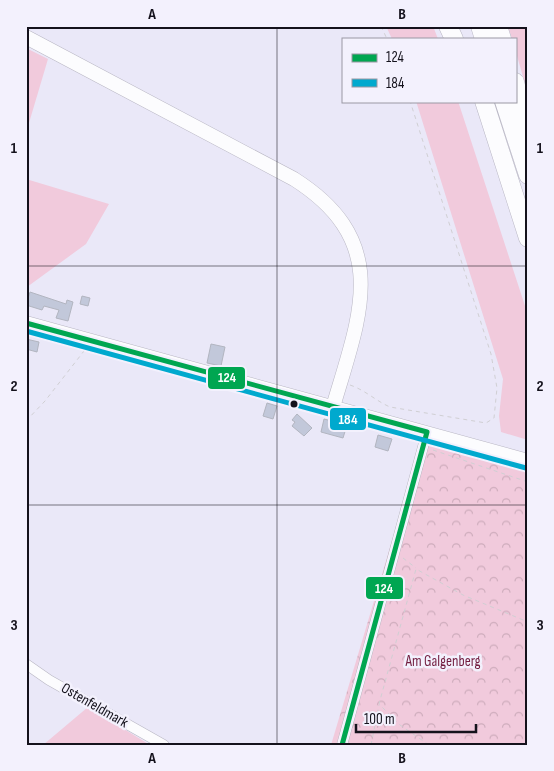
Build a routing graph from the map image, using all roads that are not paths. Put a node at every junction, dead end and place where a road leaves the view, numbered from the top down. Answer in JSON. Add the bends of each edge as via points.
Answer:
{"nodes":[{"id":1,"x":448,"y":26,"type":"edge"},
{"id":2,"x":460,"y":26,"type":"edge"},
{"id":3,"x":480,"y":26,"type":"edge"},
{"id":4,"x":498,"y":26,"type":"edge"},
{"id":5,"x":26,"y":37,"type":"edge"},
{"id":6,"x":454,"y":38,"type":"edge"},
{"id":7,"x":464,"y":38,"type":"edge"},
{"id":8,"x":484,"y":38,"type":"edge"},
{"id":9,"x":502,"y":38,"type":"edge"},
{"id":10,"x":516,"y":86,"type":"edge"},
{"id":11,"x":504,"y":102,"type":"edge"},
{"id":12,"x":485,"y":107,"type":"edge"},
{"id":13,"x":528,"y":132,"type":"edge"},
{"id":14,"x":528,"y":175,"type":"edge"},
{"id":15,"x":528,"y":238,"type":"edge"},
{"id":16,"x":26,"y":323,"type":"edge"},
{"id":17,"x":333,"y":407,"type":"junction"},
{"id":18,"x":427,"y":432,"type":"junction"},
{"id":19,"x":528,"y":461,"type":"edge"},
{"id":20,"x":26,"y":664,"type":"edge"},
{"id":21,"x":164,"y":745,"type":"edge"},
{"id":22,"x":342,"y":745,"type":"edge"}],
"edges":[{"from":1,"to":6,"type":"highway"},
{"from":2,"to":7,"type":"highway"},
{"from":3,"to":8,"type":"highway"},
{"from":4,"to":9,"type":"highway"},
{"from":5,"to":17,"type":"street","via":[[294,179],[333,210],[352,240],[362,278],[357,322]]},
{"from":10,"to":13,"type":"highway"},
{"from":11,"to":14,"type":"highway"},
{"from":12,"to":15,"type":"highway"},
{"from":16,"to":17,"type":"street"},
{"from":17,"to":18,"type":"street"},
{"from":18,"to":19,"type":"street"},
{"from":18,"to":22,"type":"street"},
{"from":20,"to":21,"type":"street","name":"Ostenfeldmark"}]}
